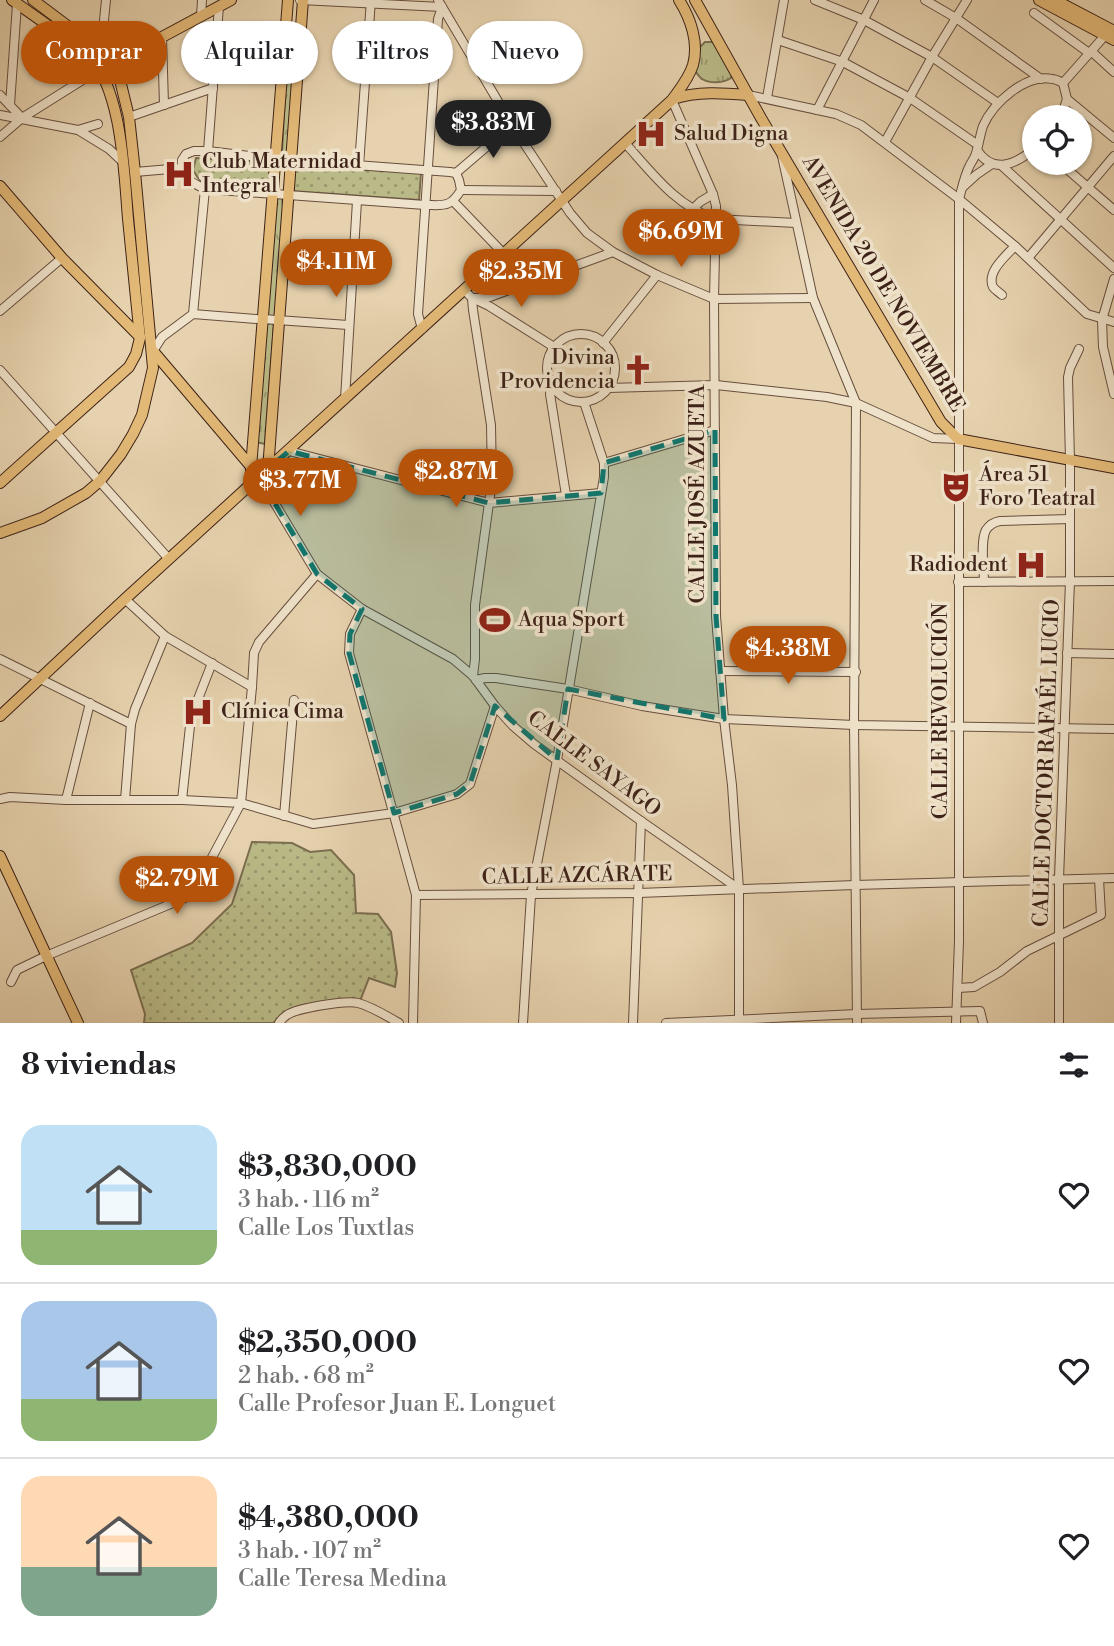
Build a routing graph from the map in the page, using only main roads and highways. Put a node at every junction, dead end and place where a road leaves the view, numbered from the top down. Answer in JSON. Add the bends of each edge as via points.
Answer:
{"nodes":[{"id":1,"x":33,"y":0,"type":"edge"},
{"id":2,"x":231,"y":0,"type":"edge"},
{"id":3,"x":288,"y":0,"type":"edge"},
{"id":4,"x":301,"y":0,"type":"edge"},
{"id":5,"x":679,"y":0,"type":"edge"},
{"id":6,"x":695,"y":0,"type":"edge"},
{"id":7,"x":1055,"y":0,"type":"edge"},
{"id":8,"x":1042,"y":1,"type":"edge"},
{"id":9,"x":14,"y":2,"type":"edge"},
{"id":10,"x":41,"y":21,"type":"edge"},
{"id":11,"x":61,"y":21,"type":"edge"},
{"id":12,"x":1112,"y":32,"type":"edge"},
{"id":13,"x":167,"y":34,"type":"edge"},
{"id":14,"x":715,"y":37,"type":"junction"},
{"id":15,"x":695,"y":47,"type":"junction"},
{"id":16,"x":735,"y":72,"type":"junction"},
{"id":17,"x":689,"y":75,"type":"junction"},
{"id":18,"x":106,"y":84,"type":"edge"},
{"id":19,"x":121,"y":84,"type":"edge"},
{"id":20,"x":708,"y":93,"type":"junction"},
{"id":21,"x":722,"y":93,"type":"junction"},
{"id":22,"x":748,"y":95,"type":"junction"},
{"id":23,"x":672,"y":100,"type":"junction"},
{"id":24,"x":761,"y":118,"type":"junction"},
{"id":25,"x":0,"y":186,"type":"edge"},
{"id":26,"x":140,"y":338,"type":"junction"},
{"id":27,"x":153,"y":351,"type":"junction"},
{"id":28,"x":253,"y":444,"type":"junction"},
{"id":29,"x":269,"y":447,"type":"junction"},
{"id":30,"x":251,"y":467,"type":"junction"},
{"id":31,"x":1114,"y":468,"type":"edge"},
{"id":32,"x":259,"y":477,"type":"junction"},
{"id":33,"x":0,"y":483,"type":"edge"},
{"id":34,"x":0,"y":533,"type":"edge"},
{"id":35,"x":0,"y":716,"type":"edge"},
{"id":36,"x":0,"y":856,"type":"edge"},
{"id":37,"x":78,"y":1023,"type":"edge"}],
"edges":[{"from":1,"to":11,"type":"main road"},
{"from":2,"to":13,"type":"main road"},
{"from":3,"to":28,"type":"main road","via":[[259,319]]},
{"from":4,"to":29,"type":"main road"},
{"from":5,"to":15,"type":"main road"},
{"from":6,"to":14,"type":"main road"},
{"from":7,"to":12,"type":"main road"},
{"from":8,"to":12,"type":"main road"},
{"from":9,"to":10,"type":"main road"},
{"from":14,"to":15,"type":"main road"},
{"from":14,"to":16,"type":"main road"},
{"from":15,"to":17,"type":"main road"},
{"from":16,"to":21,"type":"main road"},
{"from":16,"to":22,"type":"main road","name":"AVENIDA 20 DE NOVIEMBRE"},
{"from":17,"to":20,"type":"main road","via":[[695,86]]},
{"from":17,"to":23,"type":"main road"},
{"from":18,"to":26,"type":"main road","via":[[123,162]]},
{"from":19,"to":27,"type":"main road","via":[[129,117]]},
{"from":20,"to":21,"type":"main road"},
{"from":20,"to":23,"type":"main road"},
{"from":21,"to":22,"type":"main road"},
{"from":21,"to":24,"type":"main road","name":"AVENIDA 20 DE NOVIEMBRE","via":[[748,105]]},
{"from":22,"to":24,"type":"main road","name":"AVENIDA 20 DE NOVIEMBRE"},
{"from":23,"to":32,"type":"main road"},
{"from":24,"to":31,"type":"main road","name":"AVENIDA 20 DE NOVIEMBRE","via":[[941,422],[958,439]]},
{"from":25,"to":26,"type":"main road"},
{"from":26,"to":27,"type":"main road"},
{"from":26,"to":33,"type":"main road","via":[[128,367]]},
{"from":27,"to":30,"type":"main road"},
{"from":27,"to":34,"type":"main road","via":[[142,415],[100,481],[42,518]]},
{"from":28,"to":29,"type":"main road","via":[[260,449]]},
{"from":28,"to":30,"type":"main road"},
{"from":29,"to":32,"type":"main road"},
{"from":30,"to":32,"type":"main road"},
{"from":32,"to":35,"type":"main road"},
{"from":36,"to":37,"type":"main road"}]}
